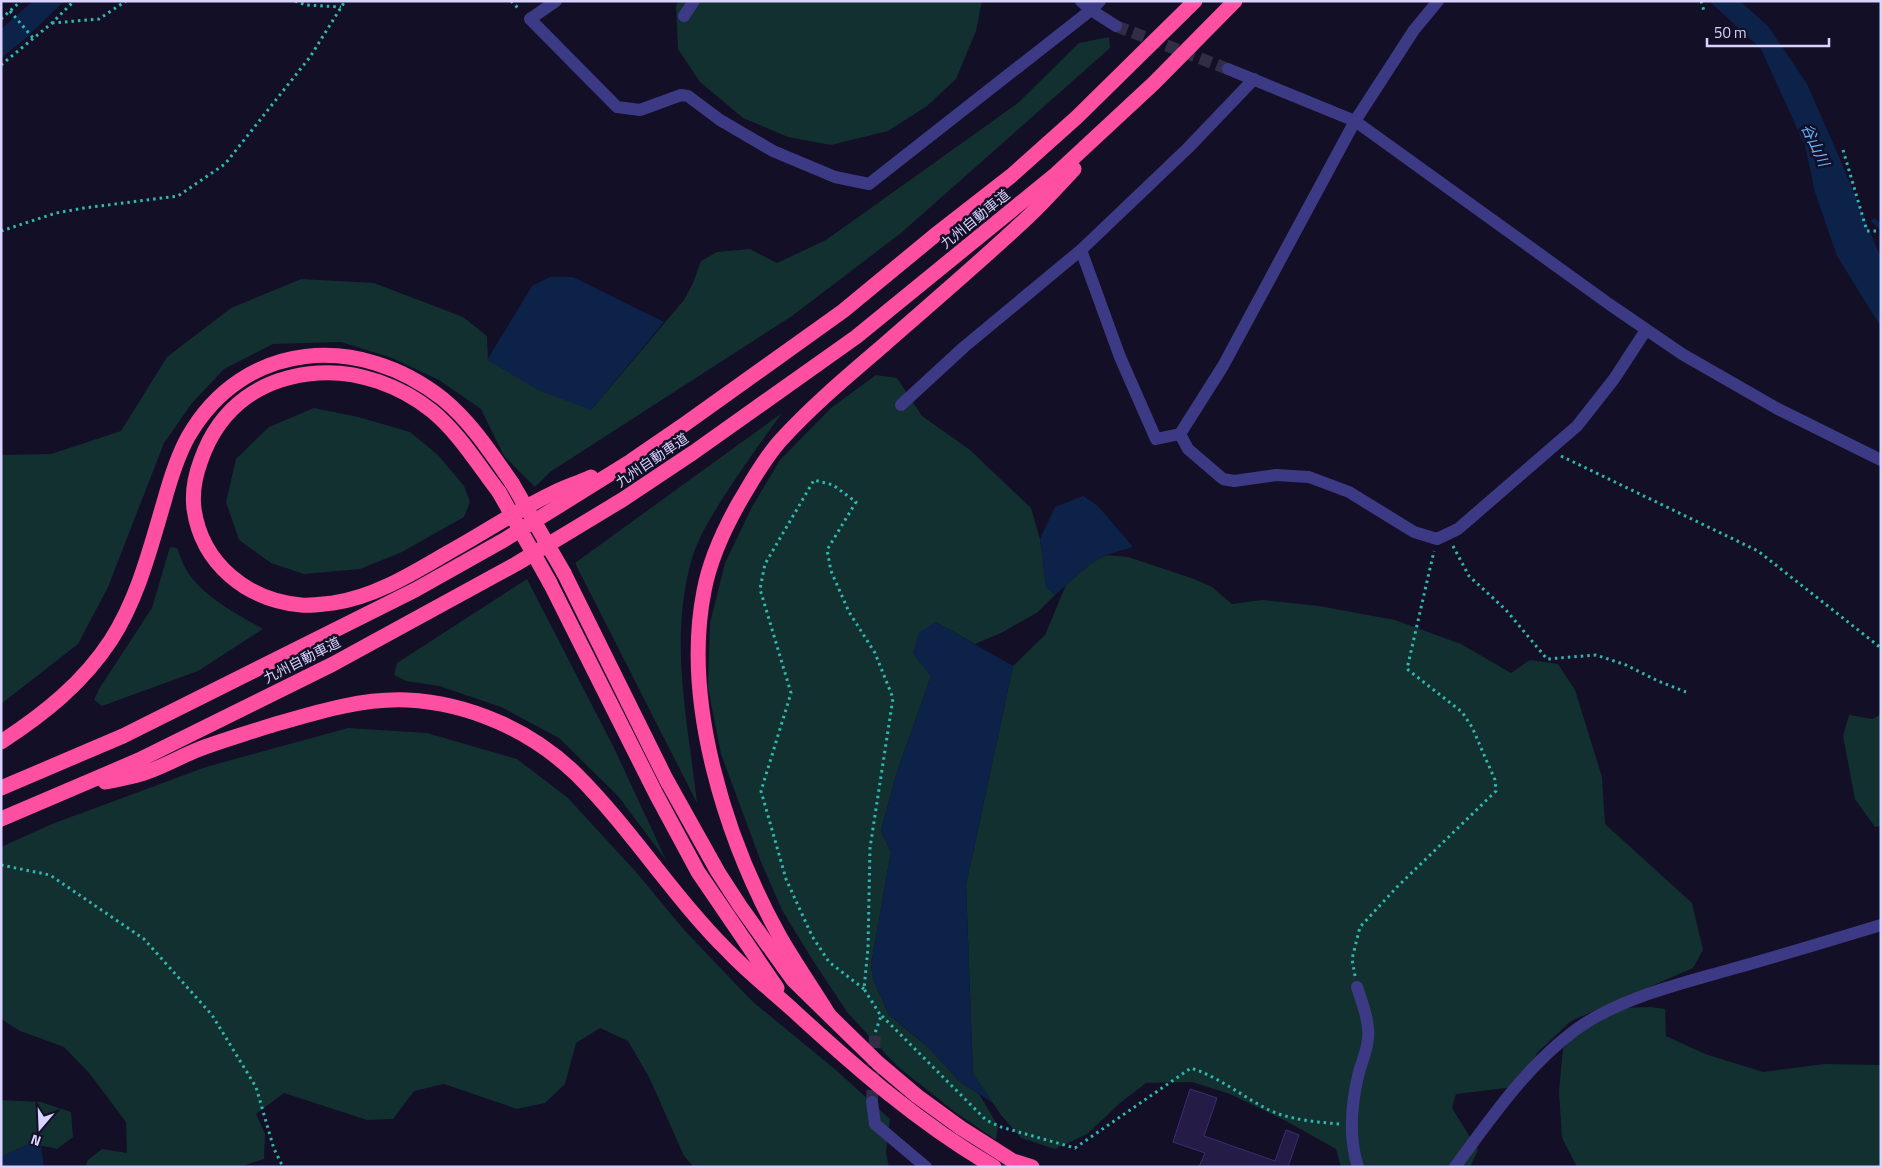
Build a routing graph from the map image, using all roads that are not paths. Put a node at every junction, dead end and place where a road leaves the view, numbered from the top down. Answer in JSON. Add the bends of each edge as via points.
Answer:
{"nodes":[{"id":1,"x":556,"y":1,"type":"edge"},
{"id":2,"x":694,"y":1,"type":"edge"},
{"id":3,"x":1195,"y":1,"type":"edge"},
{"id":4,"x":1235,"y":1,"type":"edge"},
{"id":5,"x":1438,"y":1,"type":"edge"},
{"id":6,"x":1091,"y":4,"type":"edge"},
{"id":7,"x":684,"y":16,"type":"dead end"},
{"id":8,"x":1116,"y":26,"type":"tunnel mouth"},
{"id":9,"x":1228,"y":69,"type":"tunnel mouth"},
{"id":10,"x":1254,"y":80,"type":"junction"},
{"id":11,"x":1154,"y":83,"type":"junction"},
{"id":12,"x":1355,"y":121,"type":"junction"},
{"id":13,"x":1081,"y":250,"type":"junction"},
{"id":14,"x":1646,"y":330,"type":"junction"},
{"id":15,"x":901,"y":405,"type":"dead end"},
{"id":16,"x":1180,"y":434,"type":"junction"},
{"id":17,"x":1881,"y":460,"type":"edge"},
{"id":18,"x":631,"y":461,"type":"junction"},
{"id":19,"x":1,"y":742,"type":"edge"},
{"id":20,"x":1,"y":788,"type":"edge"},
{"id":21,"x":65,"y":791,"type":"junction"},
{"id":22,"x":1,"y":819,"type":"edge"},
{"id":23,"x":1881,"y":925,"type":"edge"},
{"id":24,"x":1357,"y":987,"type":"road end"},
{"id":25,"x":792,"y":1010,"type":"junction"},
{"id":26,"x":829,"y":1015,"type":"junction"},
{"id":27,"x":872,"y":1102,"type":"tunnel mouth"},
{"id":28,"x":926,"y":1167,"type":"edge"},
{"id":29,"x":994,"y":1167,"type":"edge"},
{"id":30,"x":1032,"y":1167,"type":"edge"},
{"id":31,"x":1358,"y":1167,"type":"edge"},
{"id":32,"x":1455,"y":1167,"type":"edge"}],
"edges":[{"from":1,"to":6,"type":"street","via":[[530,19],[617,107],[640,110],[680,94],[688,96],[720,120],[773,151],[835,177],[869,184]]},
{"from":2,"to":7,"type":"street"},
{"from":3,"to":18,"type":"highway","name":"九州自動車道","via":[[1077,117],[1011,176],[843,311]]},
{"from":4,"to":11,"type":"highway","name":"九州自動車道"},
{"from":5,"to":12,"type":"street","via":[[1414,30]]},
{"from":6,"to":8,"type":"street"},
{"from":9,"to":10,"type":"street"},
{"from":10,"to":12,"type":"street"},
{"from":10,"to":13,"type":"street"},
{"from":11,"to":21,"type":"highway","name":"九州自動車道","via":[[1056,174],[856,337],[622,500],[516,564],[333,664],[139,760]]},
{"from":11,"to":26,"type":"highway","via":[[1030,216],[837,386],[778,444],[751,482],[715,552],[704,591],[697,648],[703,713],[715,774],[744,865],[780,936]]},
{"from":12,"to":14,"type":"street"},
{"from":12,"to":16,"type":"street","via":[[1223,366]]},
{"from":13,"to":15,"type":"street","via":[[964,347]]},
{"from":13,"to":16,"type":"street","via":[[1120,357],[1156,439]]},
{"from":14,"to":16,"type":"street","via":[[1614,379],[1577,426],[1458,529],[1442,536],[1414,532],[1349,492],[1310,477],[1276,475],[1234,481],[1223,479],[1188,449]]},
{"from":14,"to":17,"type":"street","via":[[1778,409]]},
{"from":18,"to":20,"type":"highway","name":"九州自動車道","via":[[416,590],[122,736]]},
{"from":18,"to":25,"type":"highway","bridge":true,"via":[[551,494],[403,579],[356,598],[334,603],[303,606],[277,601],[254,593],[236,581],[210,554],[194,509],[196,473],[214,432],[245,397],[267,384],[290,376],[328,372],[350,374],[390,386],[433,412],[461,441],[499,492],[550,582],[698,872]]},
{"from":19,"to":26,"type":"highway","bridge":true,"via":[[37,719],[67,694],[112,639],[140,579],[169,485],[188,437],[214,402],[230,388],[279,362],[321,355],[368,360],[416,380],[443,400],[464,419],[512,483],[564,574],[666,778],[718,872],[793,980]]},
{"from":21,"to":22,"type":"highway","name":"九州自動車道"},
{"from":21,"to":25,"type":"highway","via":[[146,773],[232,738],[349,704],[406,700],[458,707],[518,731],[576,774],[728,952]]},
{"from":23,"to":32,"type":"street","via":[[1668,987],[1608,1010],[1575,1030],[1537,1062],[1502,1102]]},
{"from":24,"to":31,"type":"street","via":[[1368,1024],[1368,1040],[1353,1097],[1351,1125]]},
{"from":25,"to":29,"type":"highway","via":[[875,1084],[957,1145]]},
{"from":26,"to":30,"type":"highway","via":[[917,1096],[1013,1162]]},
{"from":27,"to":28,"type":"street","via":[[875,1124]]}]}
